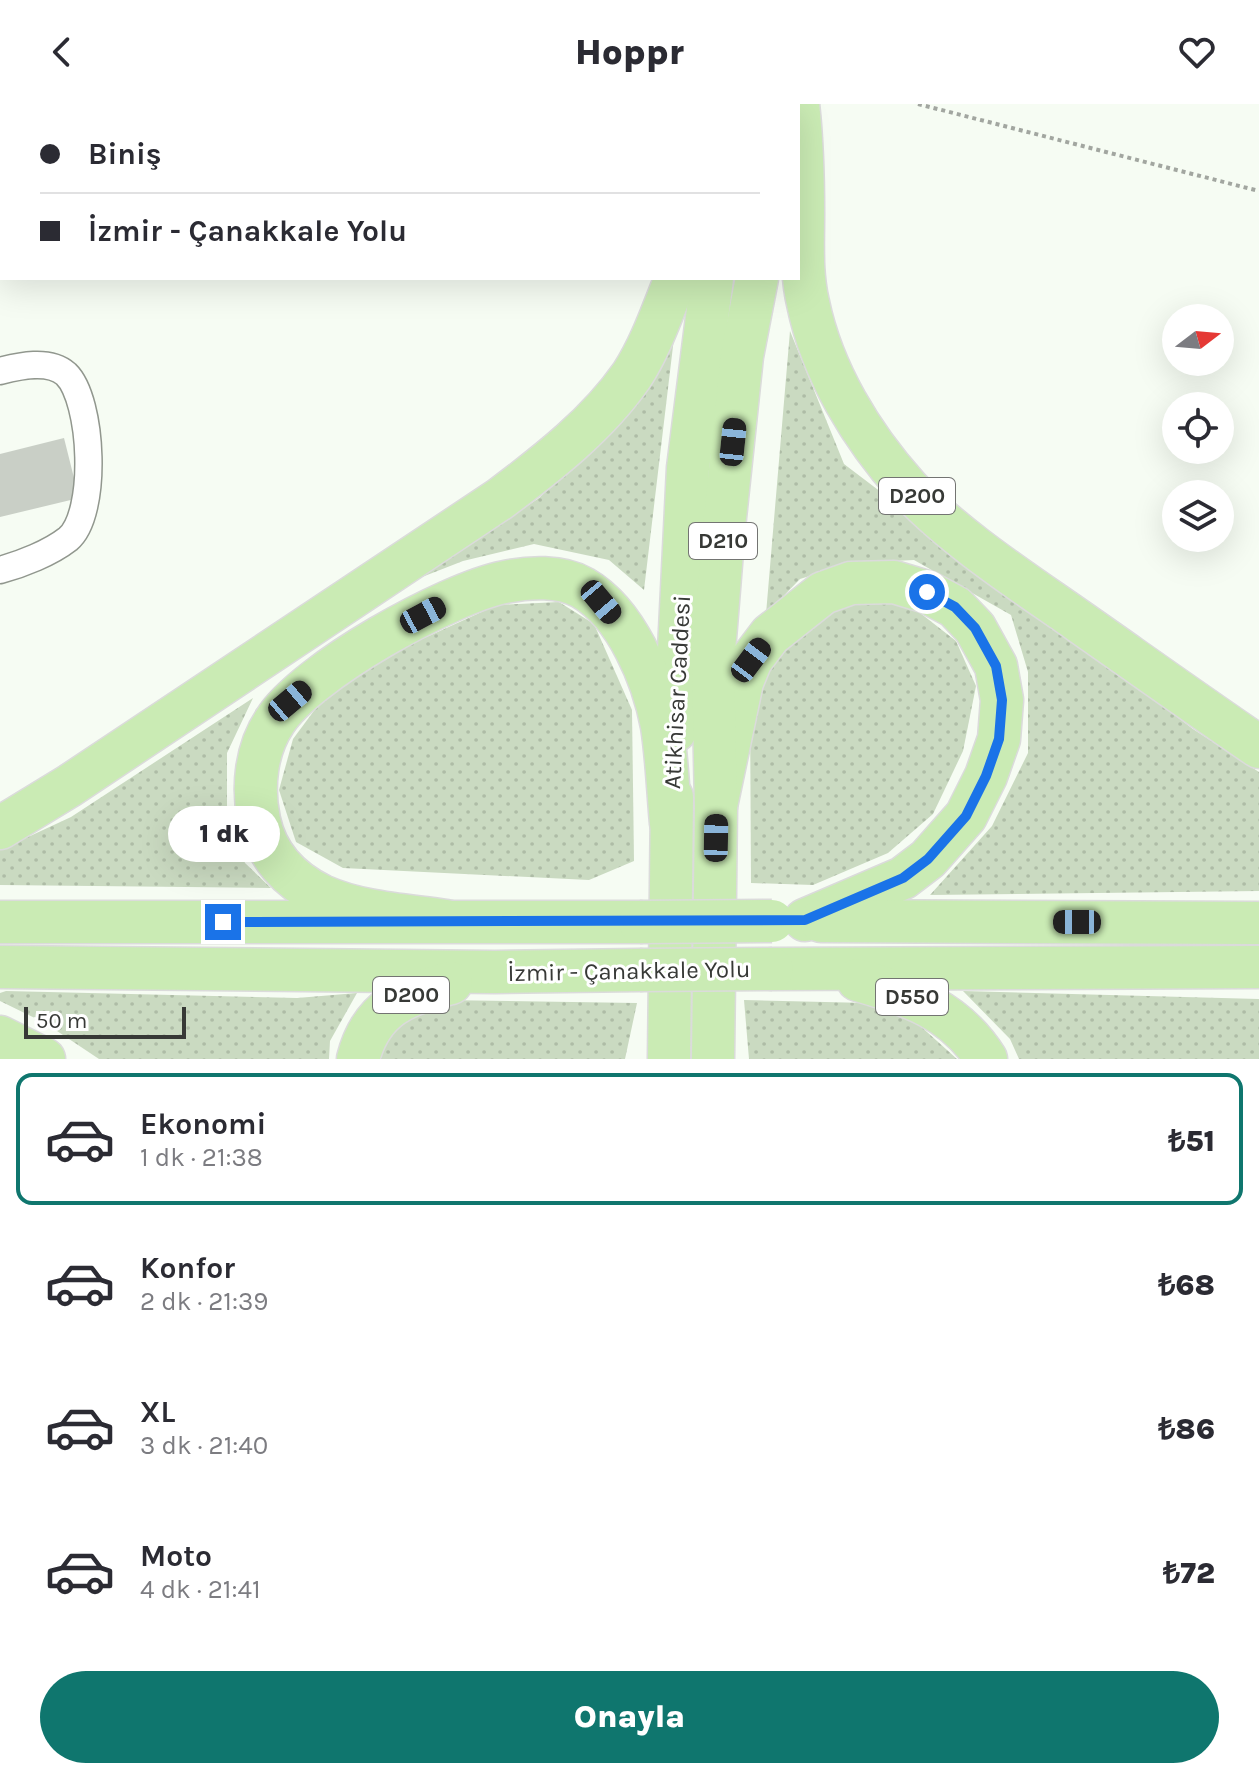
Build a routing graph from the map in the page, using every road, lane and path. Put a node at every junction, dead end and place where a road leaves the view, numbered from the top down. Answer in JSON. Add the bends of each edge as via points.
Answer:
{"nodes":[{"id":1,"x":918,"y":104,"type":"edge"},
{"id":2,"x":800,"y":148,"type":"edge"},
{"id":3,"x":1259,"y":191,"type":"edge"},
{"id":4,"x":675,"y":280,"type":"edge"},
{"id":5,"x":712,"y":280,"type":"edge"},
{"id":6,"x":757,"y":280,"type":"edge"},
{"id":7,"x":0,"y":371,"type":"edge"},
{"id":8,"x":0,"y":570,"type":"edge"},
{"id":9,"x":1259,"y":747,"type":"edge"},
{"id":10,"x":716,"y":806,"type":"junction"},
{"id":11,"x":671,"y":823,"type":"junction"},
{"id":12,"x":0,"y":828,"type":"edge"},
{"id":13,"x":446,"y":921,"type":"junction"},
{"id":14,"x":788,"y":921,"type":"junction"},
{"id":15,"x":0,"y":922,"type":"edge"},
{"id":16,"x":1259,"y":923,"type":"edge"},
{"id":17,"x":0,"y":967,"type":"edge"},
{"id":18,"x":1259,"y":967,"type":"edge"},
{"id":19,"x":818,"y":968,"type":"junction"},
{"id":20,"x":495,"y":972,"type":"junction"},
{"id":21,"x":670,"y":1004,"type":"junction"},
{"id":22,"x":0,"y":1037,"type":"edge"},
{"id":23,"x":44,"y":1059,"type":"edge"},
{"id":24,"x":358,"y":1059,"type":"edge"},
{"id":25,"x":651,"y":1059,"type":"edge"},
{"id":26,"x":669,"y":1059,"type":"edge"},
{"id":27,"x":716,"y":1059,"type":"edge"},
{"id":28,"x":986,"y":1059,"type":"edge"}],
"edges":[{"from":1,"to":3,"type":"path"},
{"from":2,"to":9,"type":"highway","number":"D200","via":[[801,262],[808,306],[826,360],[877,449],[947,524]]},
{"from":4,"to":12,"type":"highway","via":[[633,373],[561,451],[500,499]]},
{"from":5,"to":11,"type":"highway","name":"Atikhisar Caddesi","via":[[688,468]]},
{"from":6,"to":10,"type":"highway","name":"Atikhisar Caddesi","number":"D210","via":[[742,356],[713,663]]},
{"from":7,"to":8,"type":"street","via":[[47,365],[65,373],[76,389],[86,430],[89,481],[70,538]]},
{"from":10,"to":14,"type":"highway","via":[[751,660],[770,635],[823,593],[851,583],[894,582],[955,607],[975,628],[996,666],[1002,700],[999,739],[966,816],[903,878]]},
{"from":10,"to":27,"type":"highway","name":"Atikhisar Caddesi","number":"D210"},
{"from":11,"to":13,"type":"highway","via":[[655,698],[632,645],[601,602],[581,586],[526,579],[446,603],[354,654],[290,701],[262,748],[255,804],[274,859],[320,895],[352,907]]},
{"from":11,"to":21,"type":"highway","name":"Atikhisar Caddesi"},
{"from":13,"to":14,"type":"highway","name":"İzmir - Çanakkale Yolu","bridge":true},
{"from":13,"to":15,"type":"highway","name":"İzmir - Çanakkale Yolu"},
{"from":14,"to":16,"type":"highway","name":"İzmir - Çanakkale Yolu"},
{"from":17,"to":20,"type":"highway","name":"İzmir - Çanakkale Yolu"},
{"from":18,"to":19,"type":"highway","name":"İzmir - Çanakkale Yolu","number":"D200"},
{"from":19,"to":20,"type":"highway","name":"İzmir - Çanakkale Yolu","number":"D200","bridge":true},
{"from":19,"to":28,"type":"highway","number":"D550","via":[[921,1000],[952,1020]]},
{"from":20,"to":24,"type":"highway","number":"D200","via":[[422,990],[393,1003]]},
{"from":21,"to":25,"type":"highway"},
{"from":21,"to":26,"type":"highway","name":"Atikhisar Caddesi"},
{"from":22,"to":23,"type":"highway"}]}
